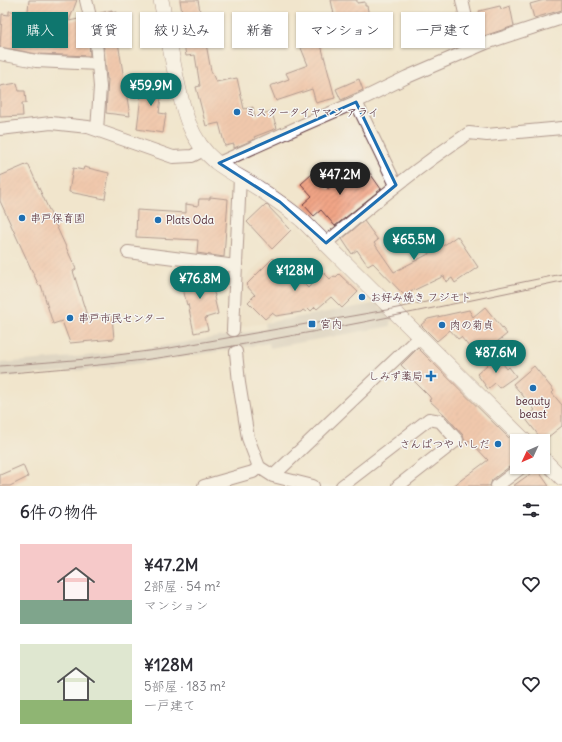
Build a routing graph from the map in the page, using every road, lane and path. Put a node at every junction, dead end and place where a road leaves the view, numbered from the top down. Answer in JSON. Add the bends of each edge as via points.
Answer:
{"nodes":[{"id":1,"x":86,"y":0,"type":"edge"},
{"id":2,"x":162,"y":0,"type":"edge"},
{"id":3,"x":462,"y":0,"type":"edge"},
{"id":4,"x":562,"y":18,"type":"edge"},
{"id":5,"x":473,"y":49,"type":"junction"},
{"id":6,"x":0,"y":54,"type":"edge"},
{"id":7,"x":98,"y":64,"type":"junction"},
{"id":8,"x":356,"y":102,"type":"junction"},
{"id":9,"x":562,"y":128,"type":"edge"},
{"id":10,"x":0,"y":129,"type":"edge"},
{"id":11,"x":97,"y":130,"type":"junction"},
{"id":12,"x":204,"y":150,"type":"junction"},
{"id":13,"x":219,"y":163,"type":"junction"},
{"id":14,"x":240,"y":177,"type":"junction"},
{"id":15,"x":396,"y":185,"type":"junction"},
{"id":16,"x":326,"y":243,"type":"junction"},
{"id":17,"x":128,"y":252,"type":"dead end"},
{"id":18,"x":236,"y":266,"type":"junction"},
{"id":19,"x":233,"y":330,"type":"dead end"},
{"id":20,"x":420,"y":336,"type":"junction"},
{"id":21,"x":236,"y":352,"type":"dead end"},
{"id":22,"x":518,"y":434,"type":"edge"},
{"id":23,"x":550,"y":466,"type":"edge"},
{"id":24,"x":259,"y":467,"type":"junction"},
{"id":25,"x":513,"y":474,"type":"edge"},
{"id":26,"x":273,"y":476,"type":"junction"},
{"id":27,"x":562,"y":478,"type":"edge"},
{"id":28,"x":298,"y":484,"type":"edge"},
{"id":29,"x":204,"y":486,"type":"edge"},
{"id":30,"x":313,"y":486,"type":"edge"},
{"id":31,"x":342,"y":486,"type":"edge"},
{"id":32,"x":398,"y":486,"type":"edge"},
{"id":33,"x":497,"y":486,"type":"edge"}],
"edges":[{"from":1,"to":7,"type":"street","via":[[96,42]]},
{"from":2,"to":12,"type":"street","via":[[182,105],[190,126]]},
{"from":3,"to":5,"type":"street"},
{"from":4,"to":5,"type":"street"},
{"from":5,"to":8,"type":"street"},
{"from":6,"to":7,"type":"street","via":[[36,61]]},
{"from":7,"to":11,"type":"street","via":[[100,87]]},
{"from":8,"to":13,"type":"street"},
{"from":8,"to":15,"type":"street"},
{"from":9,"to":15,"type":"street","via":[[486,135],[469,133]]},
{"from":10,"to":11,"type":"street","via":[[51,123]]},
{"from":11,"to":12,"type":"street","via":[[173,157],[192,156]]},
{"from":12,"to":13,"type":"street"},
{"from":13,"to":14,"type":"street"},
{"from":14,"to":16,"type":"street","via":[[280,202]]},
{"from":14,"to":18,"type":"street"},
{"from":15,"to":16,"type":"street"},
{"from":16,"to":20,"type":"street"},
{"from":17,"to":18,"type":"street"},
{"from":18,"to":19,"type":"street"},
{"from":20,"to":22,"type":"street"},
{"from":20,"to":26,"type":"street"},
{"from":21,"to":24,"type":"street","via":[[248,438]]},
{"from":23,"to":27,"type":"street"},
{"from":24,"to":26,"type":"street"},
{"from":24,"to":29,"type":"street","via":[[253,472]]},
{"from":25,"to":33,"type":"street"},
{"from":26,"to":28,"type":"street"},
{"from":28,"to":30,"type":"street"},
{"from":31,"to":32,"type":"street","via":[[429,419],[440,421],[457,440]]}]}
